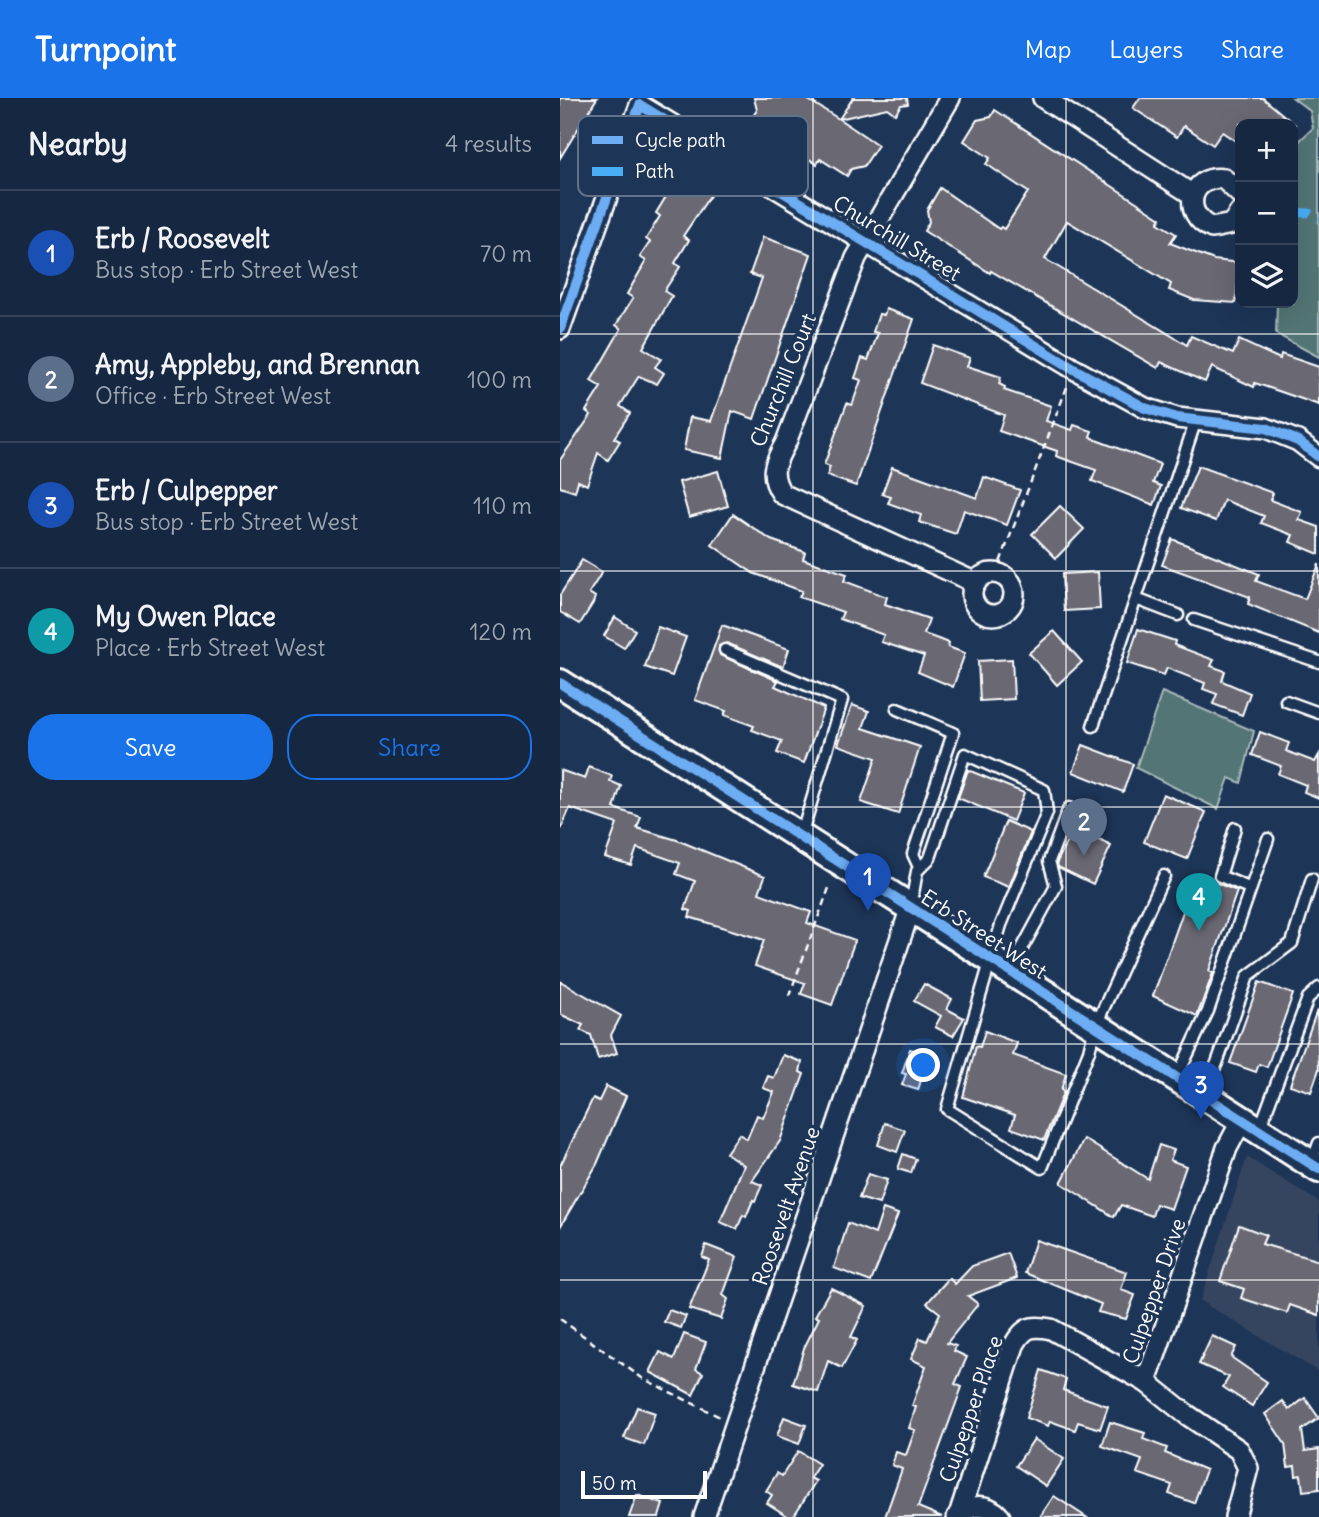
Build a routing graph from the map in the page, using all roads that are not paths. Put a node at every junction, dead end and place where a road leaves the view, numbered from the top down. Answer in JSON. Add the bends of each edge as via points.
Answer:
{"nodes":[{"id":1,"x":950,"y":98,"type":"edge"},
{"id":2,"x":1043,"y":98,"type":"edge"},
{"id":3,"x":641,"y":101,"type":"edge"},
{"id":4,"x":665,"y":116,"type":"edge"},
{"id":5,"x":1235,"y":187,"type":"edge"},
{"id":6,"x":1193,"y":195,"type":"junction"},
{"id":7,"x":607,"y":196,"type":"edge"},
{"id":8,"x":793,"y":196,"type":"edge"},
{"id":9,"x":1235,"y":220,"type":"edge"},
{"id":10,"x":865,"y":241,"type":"junction"},
{"id":11,"x":560,"y":328,"type":"edge"},
{"id":12,"x":1196,"y":420,"type":"junction"},
{"id":13,"x":1319,"y":457,"type":"edge"},
{"id":14,"x":976,"y":583,"type":"junction"},
{"id":15,"x":1136,"y":598,"type":"junction"},
{"id":16,"x":1178,"y":615,"type":"dead end"},
{"id":17,"x":1194,"y":620,"type":"dead end"},
{"id":18,"x":724,"y":650,"type":"dead end"},
{"id":19,"x":1319,"y":662,"type":"edge"},
{"id":20,"x":560,"y":683,"type":"edge"},
{"id":21,"x":1286,"y":701,"type":"dead end"},
{"id":22,"x":897,"y":709,"type":"dead end"},
{"id":23,"x":1319,"y":713,"type":"edge"},
{"id":24,"x":1093,"y":726,"type":"dead end"},
{"id":25,"x":1069,"y":808,"type":"dead end"},
{"id":26,"x":1235,"y":828,"type":"dead end"},
{"id":27,"x":801,"y":836,"type":"junction"},
{"id":28,"x":1268,"y":839,"type":"dead end"},
{"id":29,"x":919,"y":867,"type":"junction"},
{"id":30,"x":1164,"y":876,"type":"dead end"},
{"id":31,"x":1312,"y":879,"type":"dead end"},
{"id":32,"x":1249,"y":888,"type":"junction"},
{"id":33,"x":910,"y":910,"type":"junction"},
{"id":34,"x":1000,"y":967,"type":"junction"},
{"id":35,"x":1319,"y":988,"type":"edge"},
{"id":36,"x":1095,"y":1027,"type":"junction"},
{"id":37,"x":1176,"y":1079,"type":"junction"},
{"id":38,"x":1202,"y":1094,"type":"junction"},
{"id":39,"x":1250,"y":1126,"type":"junction"},
{"id":40,"x":1316,"y":1159,"type":"edge"},
{"id":41,"x":1146,"y":1382,"type":"junction"},
{"id":42,"x":958,"y":1516,"type":"edge"},
{"id":43,"x":704,"y":1517,"type":"edge"},
{"id":44,"x":1000,"y":1517,"type":"edge"},
{"id":45,"x":1235,"y":1517,"type":"edge"}],
"edges":[{"from":1,"to":10,"type":"street","name":"Churchill Court"},
{"from":2,"to":6,"type":"street"},
{"from":3,"to":4,"type":"street","name":"Churchill Street"},
{"from":5,"to":6,"type":"street","via":[[1219,178],[1203,183]]},
{"from":6,"to":9,"type":"street","via":[[1194,214],[1212,228]]},
{"from":7,"to":11,"type":"street","name":"Churchill Street"},
{"from":8,"to":10,"type":"street","name":"Churchill Street"},
{"from":10,"to":12,"type":"street","name":"Churchill Street","via":[[1145,408]]},
{"from":10,"to":14,"type":"street","name":"Churchill Court","via":[[786,442],[772,466],[774,483],[782,494]]},
{"from":12,"to":13,"type":"street","name":"Churchill Street","via":[[1266,428],[1298,441]]},
{"from":12,"to":15,"type":"lane"},
{"from":14,"to":14,"type":"street","via":[[976,605],[989,614],[1004,612],[1012,604],[1014,593],[1005,577],[984,575]]},
{"from":15,"to":16,"type":"lane"},
{"from":15,"to":24,"type":"lane"},
{"from":17,"to":19,"type":"lane"},
{"from":18,"to":27,"type":"lane","via":[[842,700]]},
{"from":20,"to":27,"type":"main road","name":"Erb Street West"},
{"from":21,"to":23,"type":"lane"},
{"from":22,"to":29,"type":"lane","via":[[953,733],[914,854]]},
{"from":25,"to":34,"type":"lane","via":[[1049,862],[1056,886]]},
{"from":26,"to":32,"type":"lane","via":[[1220,876]]},
{"from":27,"to":33,"type":"main road","name":"Erb Street West"},
{"from":28,"to":32,"type":"lane"},
{"from":29,"to":33,"type":"lane"},
{"from":29,"to":34,"type":"lane","via":[[930,858],[965,754],[1044,790],[1046,813],[1001,925]]},
{"from":30,"to":36,"type":"lane"},
{"from":31,"to":38,"type":"lane","via":[[1292,943],[1248,976]]},
{"from":32,"to":37,"type":"lane","via":[[1208,1011]]},
{"from":33,"to":34,"type":"main road","name":"Erb Street West"},
{"from":33,"to":43,"type":"street","name":"Roosevelt Avenue"},
{"from":34,"to":36,"type":"main road","name":"Erb Street West"},
{"from":34,"to":36,"type":"lane","via":[[947,1109],[1042,1168]]},
{"from":35,"to":39,"type":"lane","via":[[1308,998]]},
{"from":36,"to":37,"type":"main road","name":"Erb Street West"},
{"from":37,"to":38,"type":"main road","name":"Erb Street West"},
{"from":38,"to":39,"type":"main road","name":"Erb Street West"},
{"from":39,"to":40,"type":"main road","name":"Erb Street West"},
{"from":39,"to":41,"type":"street","name":"Culpepper Drive","via":[[1227,1148]]},
{"from":41,"to":42,"type":"street","name":"Culpepper Place","via":[[1051,1329],[1033,1325],[1021,1331]]},
{"from":41,"to":45,"type":"street","name":"Culpepper Drive","via":[[1239,1450],[1248,1468]]},
{"from":42,"to":44,"type":"street","name":"Culpepper Place","via":[[976,1506]]}]}
